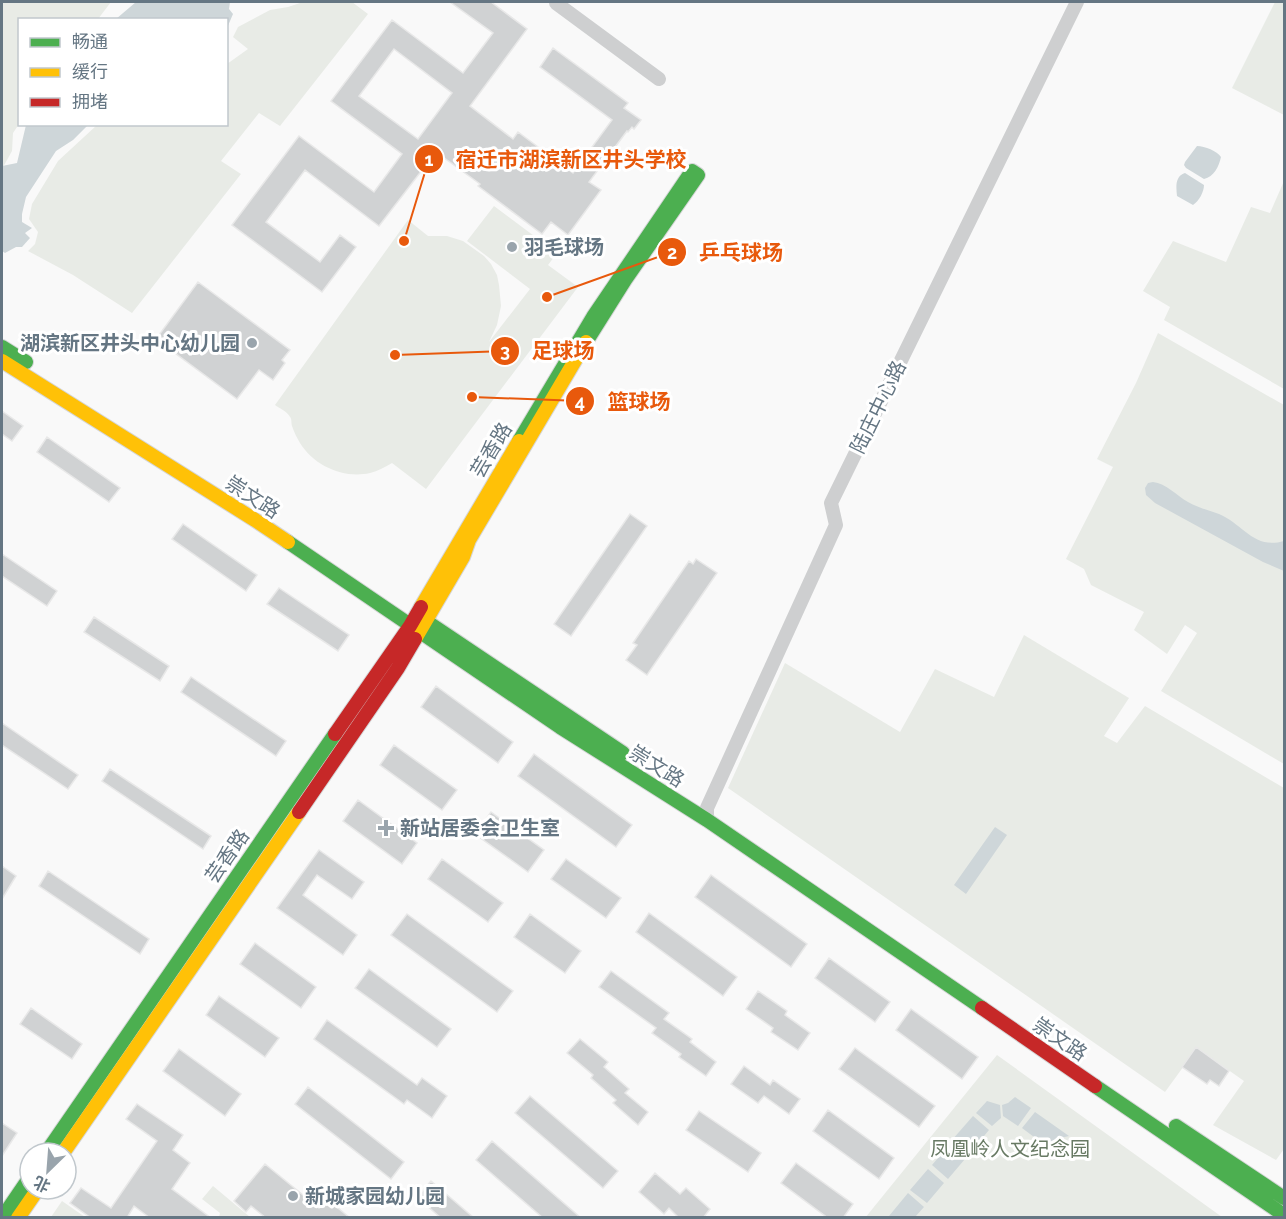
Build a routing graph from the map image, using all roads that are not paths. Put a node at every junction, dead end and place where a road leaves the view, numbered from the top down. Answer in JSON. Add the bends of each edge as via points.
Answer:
{"nodes":[{"id":1,"x":556,"y":2,"type":"edge"},
{"id":2,"x":1077,"y":2,"type":"edge"},
{"id":3,"x":659,"y":79,"type":"dead end"},
{"id":4,"x":2,"y":347,"type":"edge"},
{"id":5,"x":2,"y":361,"type":"edge"},
{"id":6,"x":417,"y":623,"type":"junction"},
{"id":7,"x":707,"y":814,"type":"junction"},
{"id":8,"x":54,"y":1141,"type":"edge"},
{"id":9,"x":71,"y":1141,"type":"edge"},
{"id":10,"x":18,"y":1195,"type":"edge"},
{"id":11,"x":1284,"y":1198,"type":"edge"},
{"id":12,"x":30,"y":1201,"type":"edge"},
{"id":13,"x":1284,"y":1215,"type":"edge"},
{"id":14,"x":2,"y":1218,"type":"edge"},
{"id":15,"x":18,"y":1218,"type":"edge"}],
"edges":[{"from":1,"to":3,"type":"street"},
{"from":2,"to":7,"type":"street","name":"陆庄中心路","via":[[831,503],[836,525]]},
{"from":4,"to":6,"type":"street","name":"崇文路","via":[[118,420]]},
{"from":5,"to":6,"type":"street","name":"崇文路"},
{"from":6,"to":6,"type":"street","name":"芸香路","via":[[463,557],[574,361],[698,175],[692,171],[593,317]]},
{"from":6,"to":7,"type":"street","name":"崇文路","via":[[568,732]]},
{"from":6,"to":8,"type":"street","name":"芸香路"},
{"from":6,"to":9,"type":"street","name":"芸香路","via":[[398,668]]},
{"from":7,"to":11,"type":"street","name":"崇文路"},
{"from":7,"to":13,"type":"street","name":"崇文路"},
{"from":10,"to":14,"type":"street"},
{"from":12,"to":15,"type":"street"}]}
